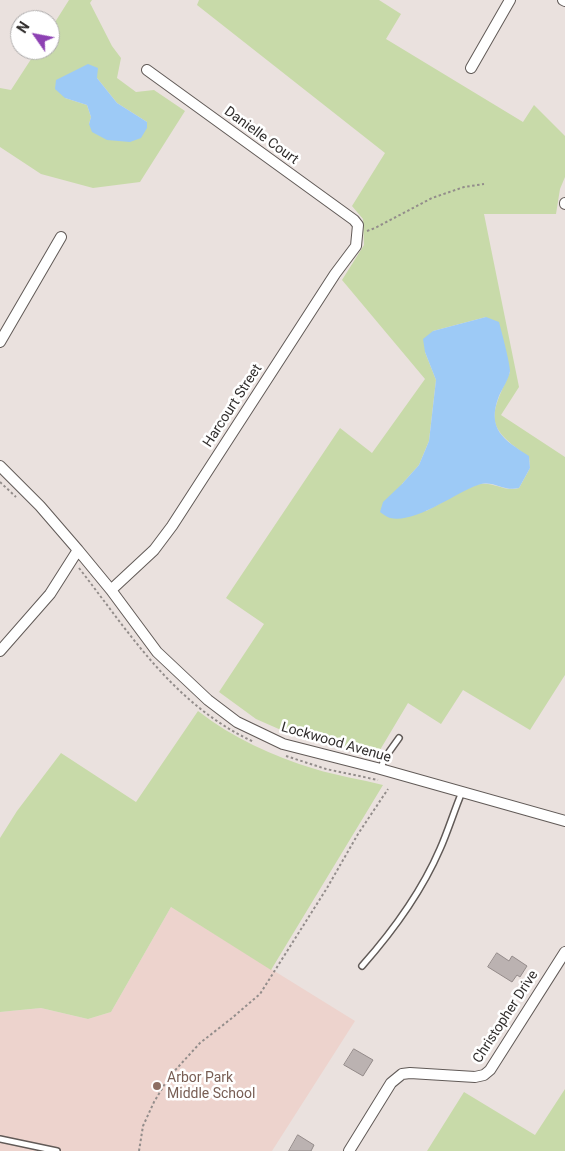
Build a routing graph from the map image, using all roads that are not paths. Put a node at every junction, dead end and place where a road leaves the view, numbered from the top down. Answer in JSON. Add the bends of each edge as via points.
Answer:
{"nodes":[{"id":1,"x":510,"y":0,"type":"edge"},
{"id":2,"x":471,"y":68,"type":"dead end"},
{"id":3,"x":146,"y":70,"type":"dead end"},
{"id":4,"x":358,"y":229,"type":"joint"},
{"id":5,"x":61,"y":236,"type":"dead end"},
{"id":6,"x":0,"y":342,"type":"edge"},
{"id":7,"x":0,"y":466,"type":"edge"},
{"id":8,"x":78,"y":550,"type":"junction"},
{"id":9,"x":111,"y":590,"type":"junction"},
{"id":10,"x":0,"y":651,"type":"edge"},
{"id":11,"x":399,"y":738,"type":"dead end"},
{"id":12,"x":381,"y":769,"type":"junction"},
{"id":13,"x":462,"y":792,"type":"junction"},
{"id":14,"x":564,"y":818,"type":"edge"},
{"id":15,"x":565,"y":952,"type":"edge"},
{"id":16,"x":362,"y":966,"type":"dead end"},
{"id":17,"x":0,"y":1139,"type":"edge"},
{"id":18,"x":57,"y":1151,"type":"edge"},
{"id":19,"x":348,"y":1151,"type":"edge"}],
"edges":[{"from":1,"to":2,"type":"street"},
{"from":3,"to":4,"type":"street","name":"Danielle Court","via":[[354,220]]},
{"from":4,"to":9,"type":"street","name":"Harcourt Street","via":[[356,246],[172,526],[154,550]]},
{"from":5,"to":6,"type":"street"},
{"from":7,"to":8,"type":"street","name":"Lockwood Avenue"},
{"from":8,"to":9,"type":"street","name":"Lockwood Avenue"},
{"from":8,"to":10,"type":"street","via":[[50,594]]},
{"from":9,"to":12,"type":"street","name":"Lockwood Avenue","via":[[157,652],[208,700],[237,722],[283,744]]},
{"from":11,"to":12,"type":"lane"},
{"from":12,"to":13,"type":"street","name":"Lockwood Avenue"},
{"from":13,"to":14,"type":"street","name":"Lockwood Avenue"},
{"from":13,"to":16,"type":"lane","via":[[440,850],[412,902]]},
{"from":15,"to":19,"type":"street","name":"Christopher Drive","via":[[490,1070],[474,1077],[402,1074],[391,1083]]},
{"from":17,"to":18,"type":"lane"}]}
